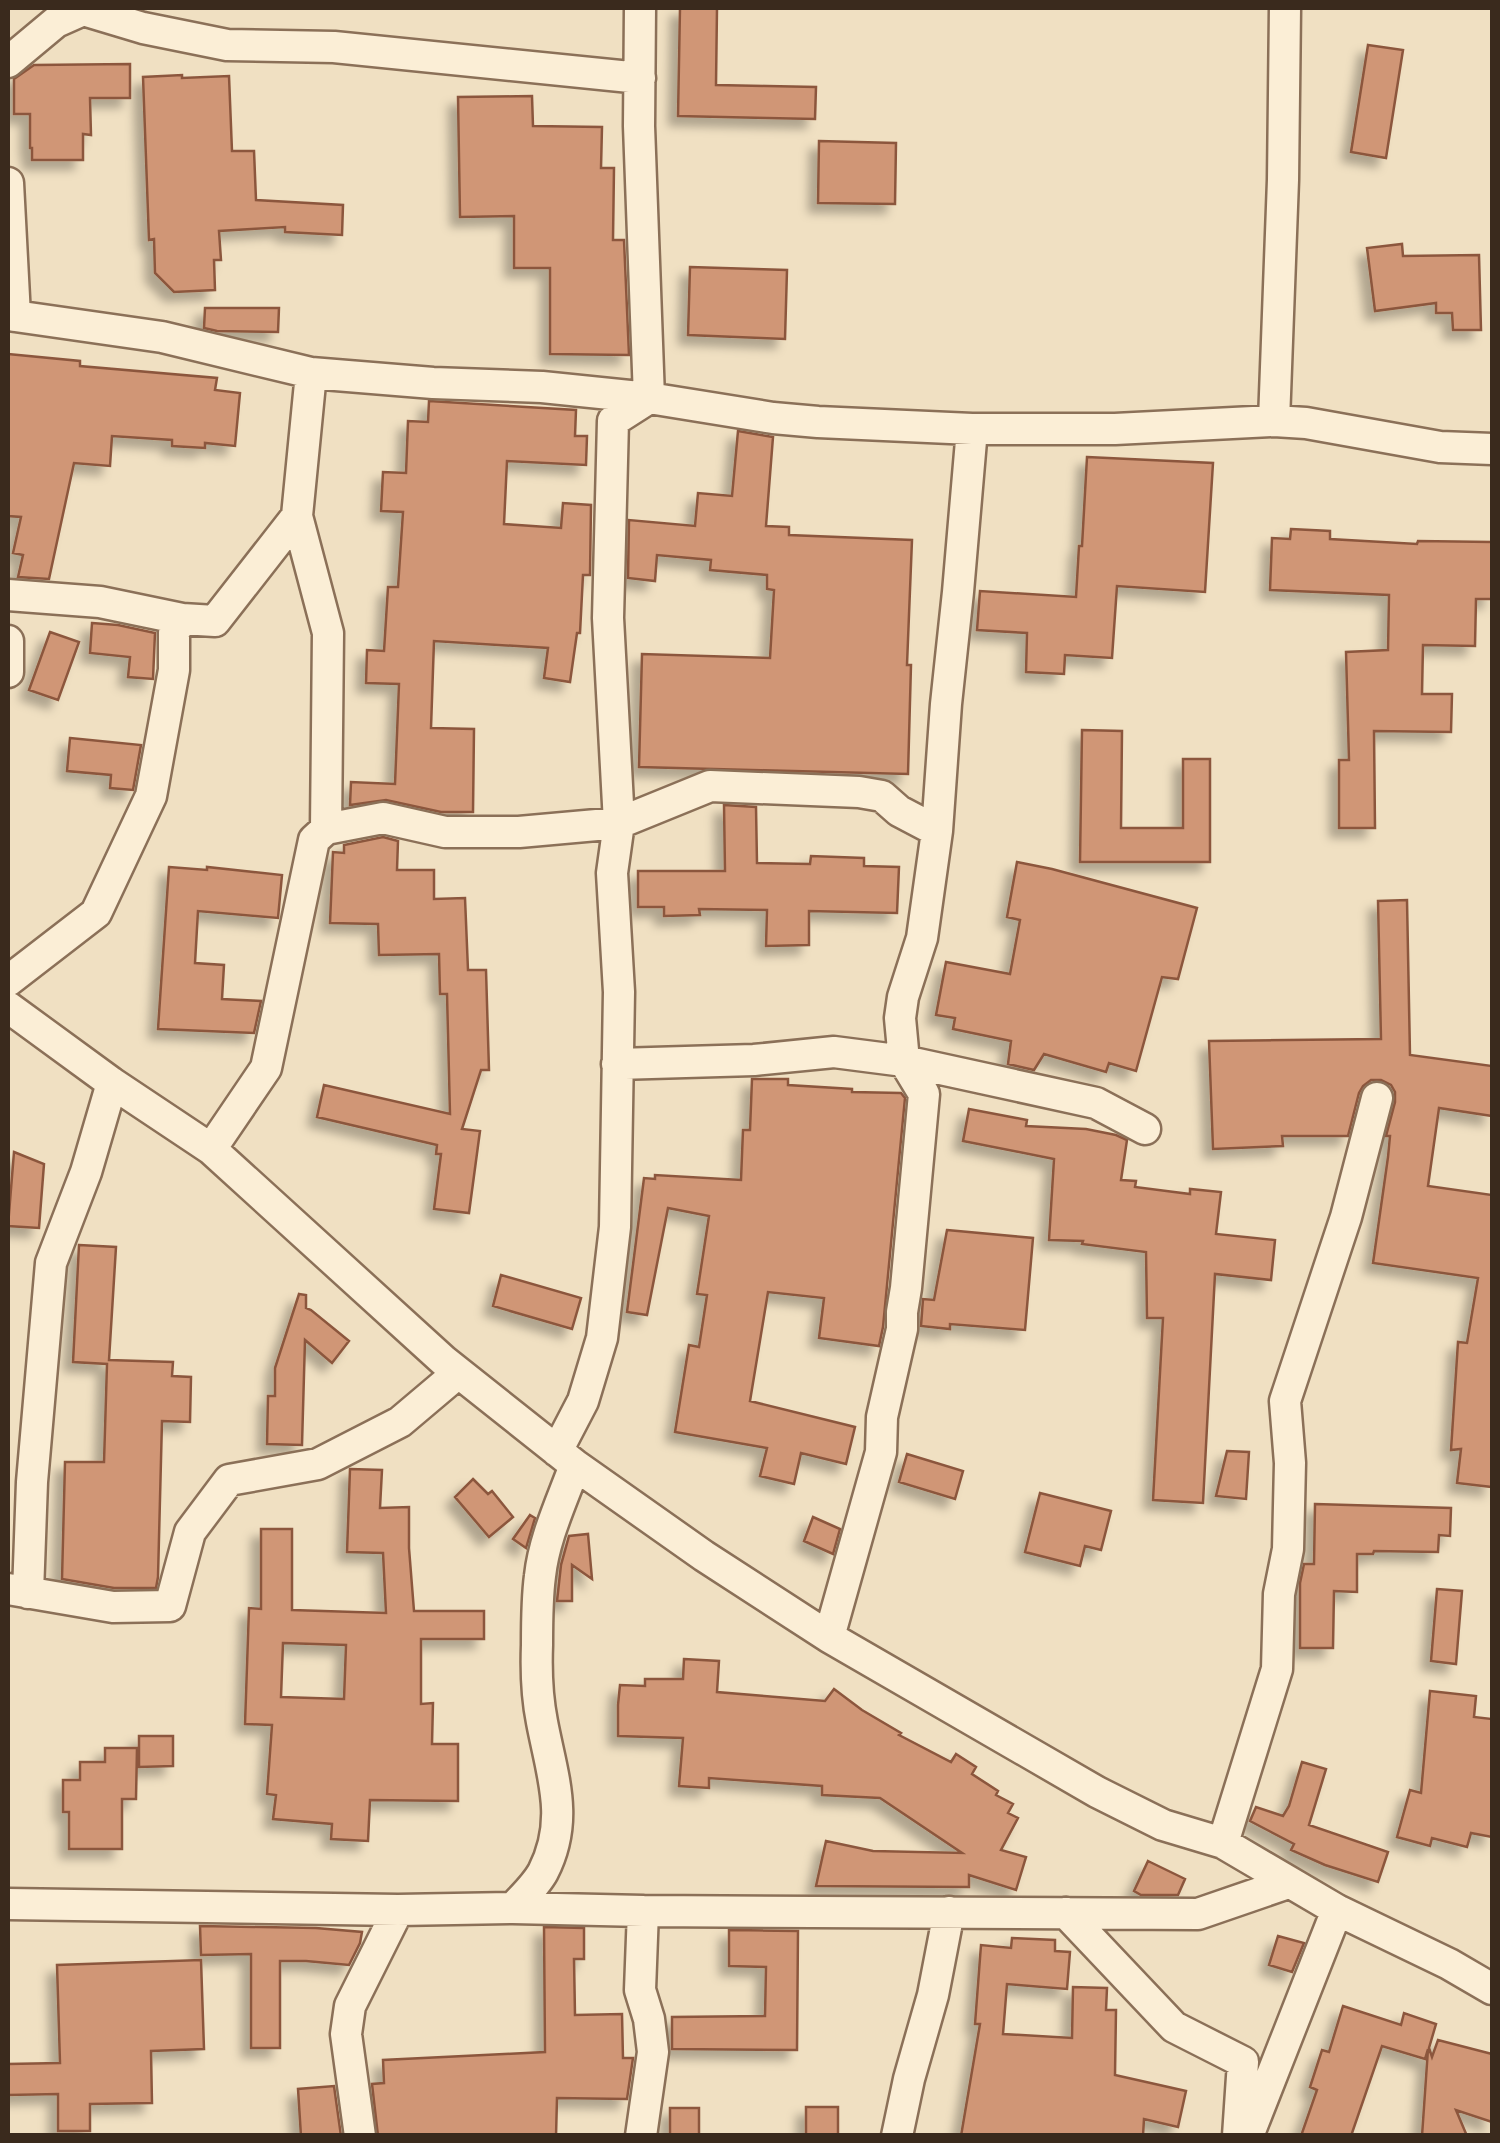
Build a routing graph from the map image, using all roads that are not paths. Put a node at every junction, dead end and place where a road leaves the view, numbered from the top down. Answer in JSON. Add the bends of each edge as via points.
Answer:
{"nodes":[{"id":1,"x":640,"y":8,"type":"edge"},
{"id":2,"x":1284,"y":8,"type":"edge"},
{"id":3,"x":84,"y":9,"type":"edge"},
{"id":4,"x":8,"y":62,"type":"edge"},
{"id":5,"x":640,"y":78,"type":"junction"},
{"id":6,"x":8,"y":183,"type":"edge"},
{"id":7,"x":11,"y":316,"type":"edge"},
{"id":8,"x":311,"y":373,"type":"junction"},
{"id":9,"x":650,"y":398,"type":"junction"},
{"id":10,"x":1274,"y":421,"type":"junction"},
{"id":11,"x":972,"y":429,"type":"junction"},
{"id":12,"x":1492,"y":449,"type":"edge"},
{"id":13,"x":296,"y":516,"type":"junction"},
{"id":14,"x":8,"y":595,"type":"edge"},
{"id":15,"x":182,"y":619,"type":"junction"},
{"id":16,"x":8,"y":641,"type":"edge"},
{"id":17,"x":8,"y":672,"type":"edge"},
{"id":18,"x":619,"y":823,"type":"junction"},
{"id":19,"x":326,"y":829,"type":"junction"},
{"id":20,"x":937,"y":831,"type":"junction"},
{"id":21,"x":8,"y":981,"type":"edge"},
{"id":22,"x":8,"y":1007,"type":"edge"},
{"id":23,"x":904,"y":1061,"type":"junction"},
{"id":24,"x":617,"y":1064,"type":"junction"},
{"id":25,"x":112,"y":1083,"type":"junction"},
{"id":26,"x":1377,"y":1098,"type":"dead end"},
{"id":27,"x":1144,"y":1129,"type":"dead end"},
{"id":28,"x":212,"y":1148,"type":"junction"},
{"id":29,"x":458,"y":1372,"type":"junction"},
{"id":30,"x":566,"y":1458,"type":"junction"},
{"id":31,"x":18,"y":1591,"type":"edge"},
{"id":32,"x":829,"y":1637,"type":"junction"},
{"id":33,"x":1223,"y":1843,"type":"junction"},
{"id":34,"x":1288,"y":1884,"type":"junction"},
{"id":35,"x":8,"y":1904,"type":"edge"},
{"id":36,"x":513,"y":1908,"type":"junction"},
{"id":37,"x":398,"y":1910,"type":"junction"},
{"id":38,"x":1337,"y":1910,"type":"junction"},
{"id":39,"x":642,"y":1911,"type":"junction"},
{"id":40,"x":949,"y":1912,"type":"junction"},
{"id":41,"x":1066,"y":1913,"type":"junction"},
{"id":42,"x":1492,"y":1990,"type":"edge"},
{"id":43,"x":360,"y":2136,"type":"edge"},
{"id":44,"x":641,"y":2136,"type":"edge"},
{"id":45,"x":897,"y":2136,"type":"edge"},
{"id":46,"x":1238,"y":2136,"type":"edge"},
{"id":47,"x":1248,"y":2136,"type":"edge"}],
"edges":[{"from":1,"to":5,"type":"street"},
{"from":2,"to":10,"type":"street"},
{"from":3,"to":4,"type":"street","via":[[56,22]]},
{"from":3,"to":5,"type":"street","via":[[227,45],[334,47]]},
{"from":5,"to":9,"type":"street"},
{"from":6,"to":7,"type":"street"},
{"from":7,"to":8,"type":"street","via":[[162,336]]},
{"from":8,"to":9,"type":"street"},
{"from":8,"to":13,"type":"street"},
{"from":9,"to":11,"type":"street","via":[[788,420]]},
{"from":9,"to":18,"type":"street","via":[[614,421],[608,618]]},
{"from":10,"to":11,"type":"street"},
{"from":10,"to":12,"type":"street"},
{"from":11,"to":20,"type":"street"},
{"from":13,"to":15,"type":"street","via":[[215,621]]},
{"from":13,"to":19,"type":"street","via":[[328,633]]},
{"from":14,"to":15,"type":"street","via":[[100,602]]},
{"from":15,"to":21,"type":"street","via":[[174,632],[174,670],[151,796],[96,913]]},
{"from":16,"to":17,"type":"street"},
{"from":18,"to":19,"type":"street","via":[[445,832],[384,818]]},
{"from":18,"to":20,"type":"street","via":[[710,786],[882,796]]},
{"from":18,"to":24,"type":"street","via":[[612,873]]},
{"from":19,"to":28,"type":"street","via":[[314,840],[266,1068]]},
{"from":20,"to":23,"type":"street","via":[[922,938],[903,997]]},
{"from":22,"to":25,"type":"street"},
{"from":23,"to":24,"type":"street","via":[[834,1052]]},
{"from":23,"to":27,"type":"street","via":[[1096,1103]]},
{"from":23,"to":32,"type":"street","via":[[924,1094],[902,1329],[882,1416],[881,1452]]},
{"from":24,"to":30,"type":"street","via":[[616,1227],[602,1338]]},
{"from":25,"to":28,"type":"street"},
{"from":25,"to":31,"type":"street","via":[[51,1263]]},
{"from":26,"to":33,"type":"street","via":[[1285,1401],[1288,1548],[1277,1669]]},
{"from":28,"to":29,"type":"street"},
{"from":29,"to":30,"type":"street"},
{"from":29,"to":31,"type":"street","via":[[400,1422],[318,1464],[230,1480],[190,1532],[170,1606],[113,1606]]},
{"from":30,"to":32,"type":"street"},
{"from":30,"to":36,"type":"street","via":[[540,1573],[536,1642],[559,1810],[556,1839],[541,1876]]},
{"from":32,"to":33,"type":"street","via":[[1097,1792],[1163,1825]]},
{"from":33,"to":34,"type":"street"},
{"from":34,"to":38,"type":"street"},
{"from":34,"to":41,"type":"street","via":[[1198,1914]]},
{"from":35,"to":37,"type":"street"},
{"from":36,"to":37,"type":"street"},
{"from":36,"to":39,"type":"street"},
{"from":37,"to":43,"type":"street","via":[[350,2006],[346,2034]]},
{"from":38,"to":42,"type":"street"},
{"from":38,"to":47,"type":"street"},
{"from":39,"to":40,"type":"street"},
{"from":39,"to":44,"type":"street","via":[[640,1990],[653,2052]]},
{"from":40,"to":41,"type":"street"},
{"from":40,"to":45,"type":"street"},
{"from":41,"to":46,"type":"street","via":[[1174,2027],[1243,2062]]}]}
